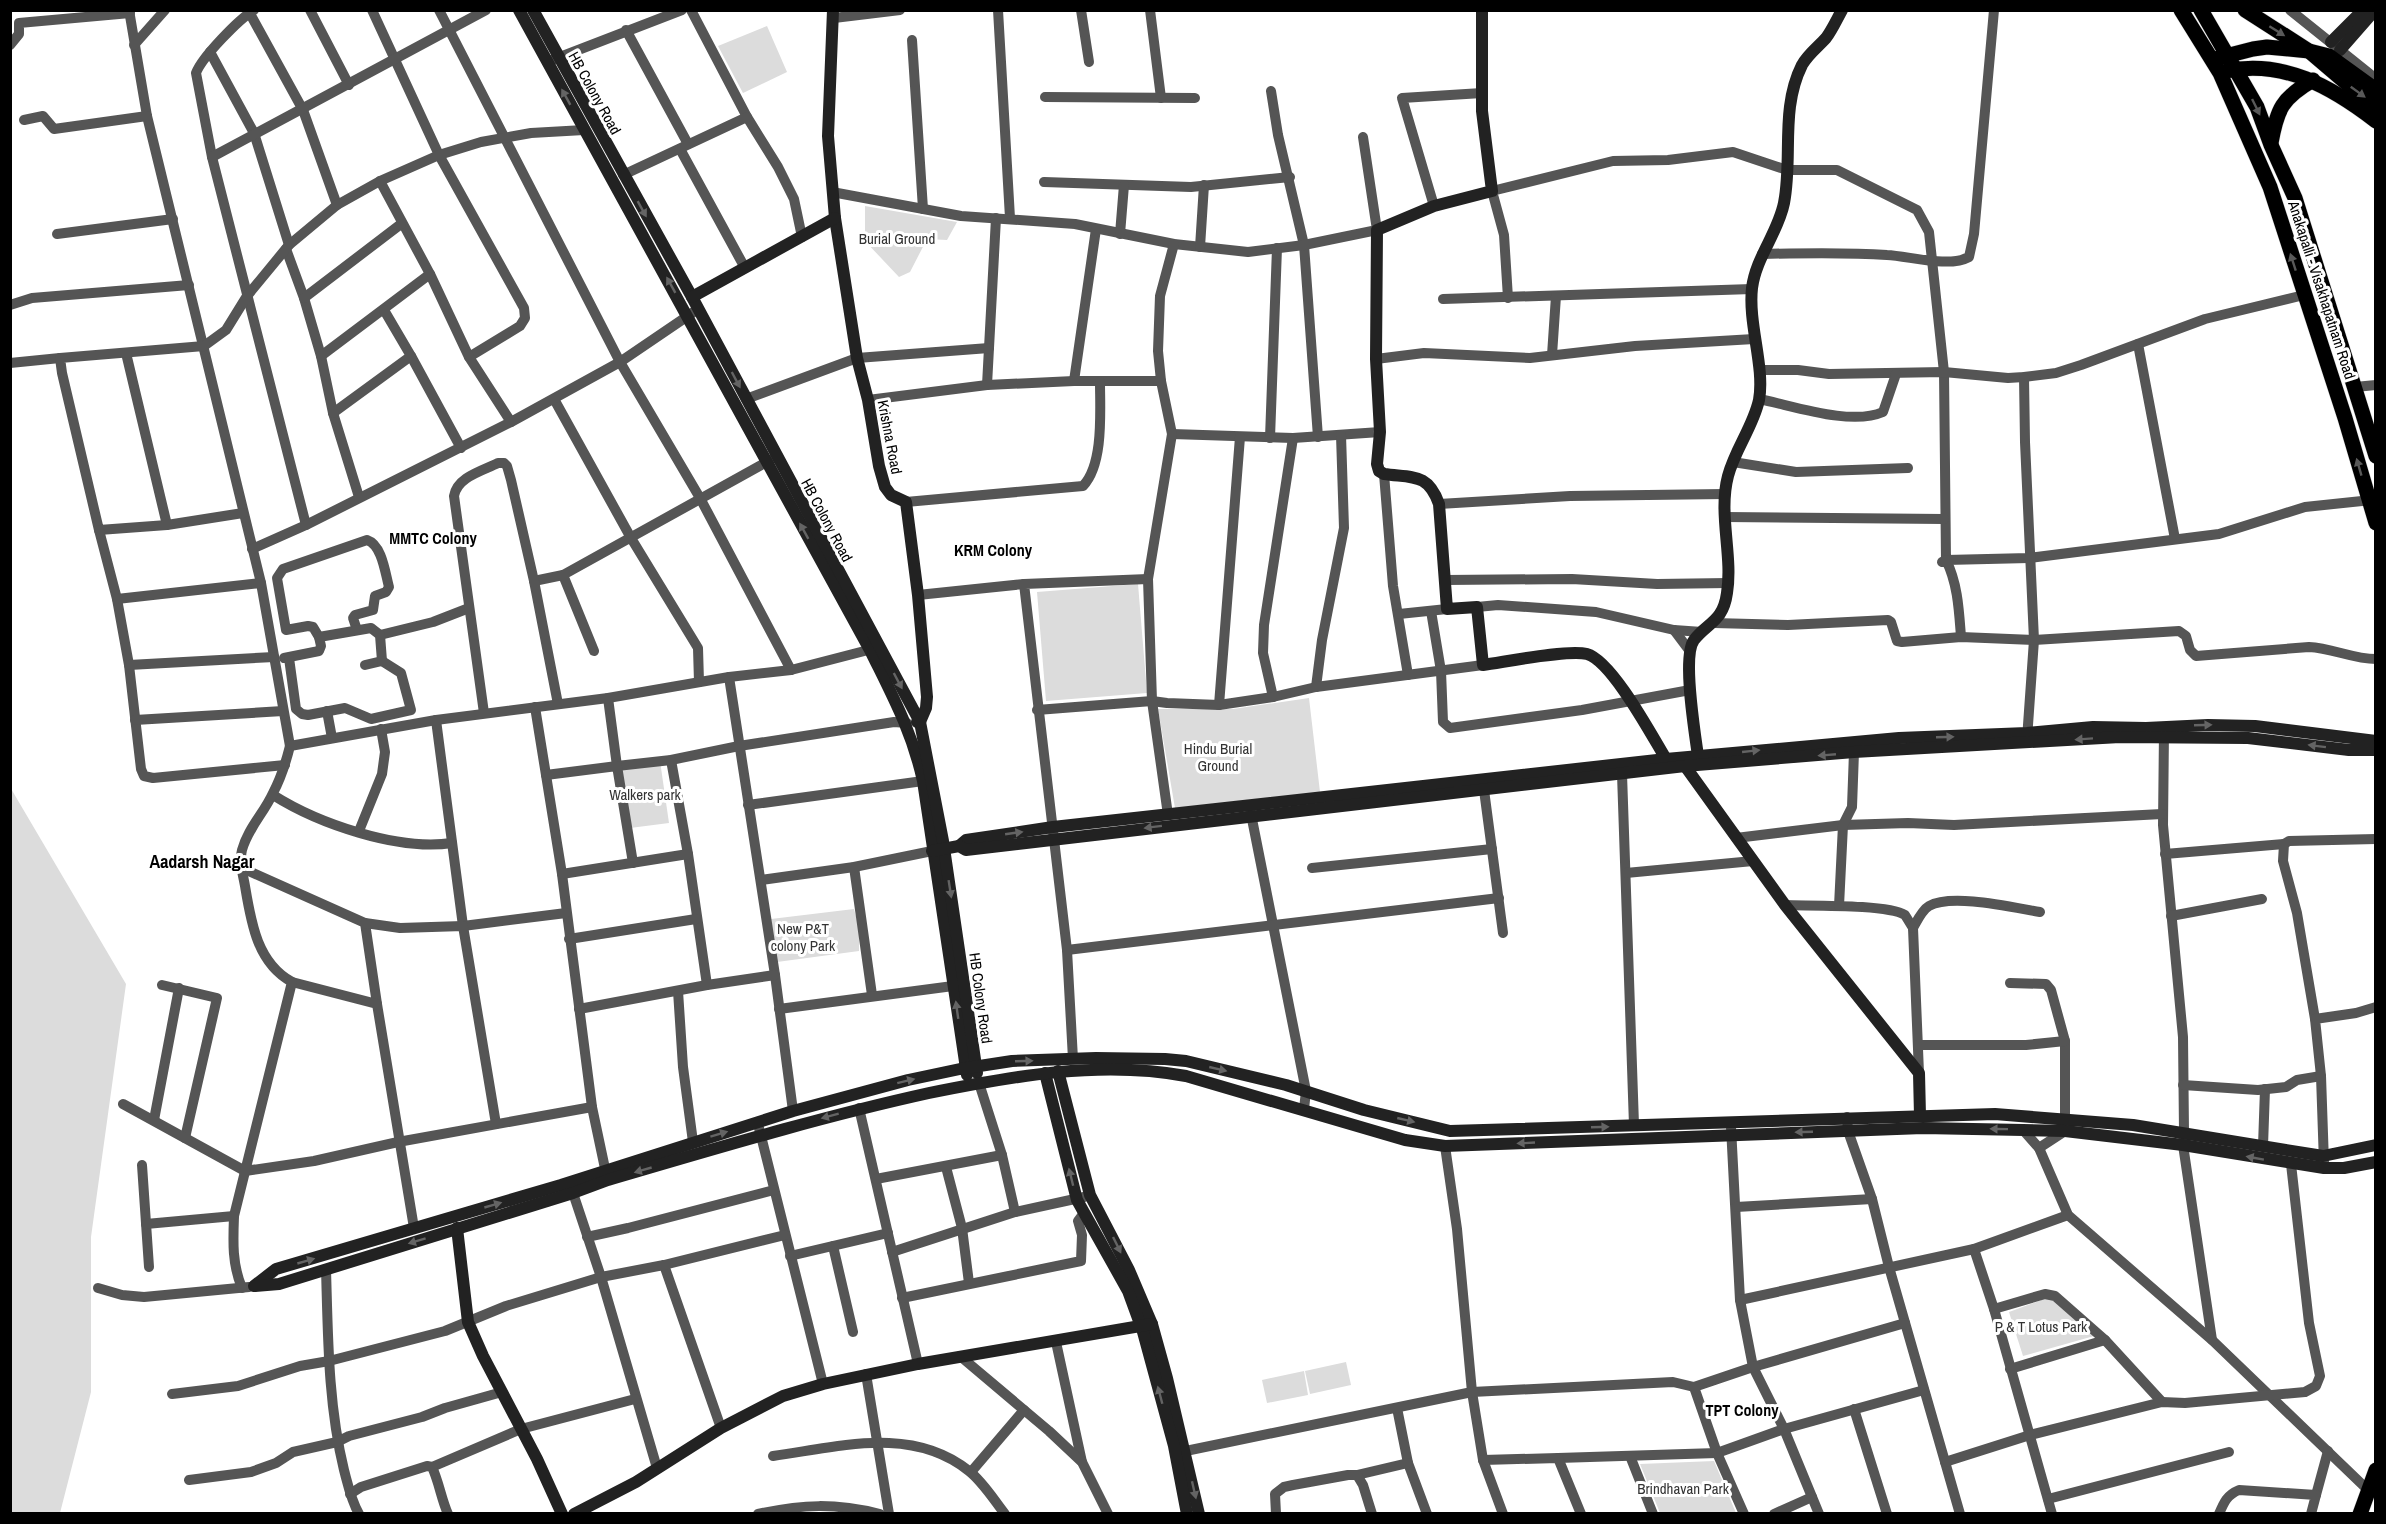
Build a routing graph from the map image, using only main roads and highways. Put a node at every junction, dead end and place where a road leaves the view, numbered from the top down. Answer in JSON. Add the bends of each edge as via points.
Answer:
{"nodes":[{"id":1,"x":2181,"y":10,"type":"edge"},
{"id":2,"x":2201,"y":10,"type":"edge"},
{"id":3,"x":2245,"y":10,"type":"edge"},
{"id":4,"x":2309,"y":51,"type":"junction"},
{"id":5,"x":2224,"y":64,"type":"junction"},
{"id":6,"x":2313,"y":80,"type":"junction"},
{"id":7,"x":2376,"y":90,"type":"edge"},
{"id":8,"x":2376,"y":105,"type":"edge"},
{"id":9,"x":2376,"y":121,"type":"edge"},
{"id":10,"x":2271,"y":145,"type":"junction"},
{"id":11,"x":2376,"y":456,"type":"edge"},
{"id":12,"x":2376,"y":524,"type":"edge"},
{"id":13,"x":2376,"y":1470,"type":"edge"},
{"id":14,"x":2360,"y":1514,"type":"edge"}],
"edges":[{"from":1,"to":5,"type":"main road"},
{"from":2,"to":5,"type":"main road"},
{"from":3,"to":4,"type":"main road","one_way":true},
{"from":4,"to":5,"type":"main road","via":[[2268,47]]},
{"from":4,"to":7,"type":"main road","via":[[2329,56]]},
{"from":4,"to":8,"type":"main road","one_way":true},
{"from":5,"to":6,"type":"main road","via":[[2292,72]]},
{"from":5,"to":10,"type":"main road","name":"Anakapalli - Visakhapatnam Road","one_way":true,"via":[[2257,107]]},
{"from":12,"to":5,"type":"main road","name":"Anakapalli - Visakhapatnam Road","one_way":true,"via":[[2270,187]]},
{"from":6,"to":9,"type":"main road"},
{"from":6,"to":10,"type":"main road","via":[[2282,103]]},
{"from":10,"to":11,"type":"main road","name":"Anakapalli - Visakhapatnam Road","via":[[2295,198]]},
{"from":13,"to":14,"type":"main road"}]}
